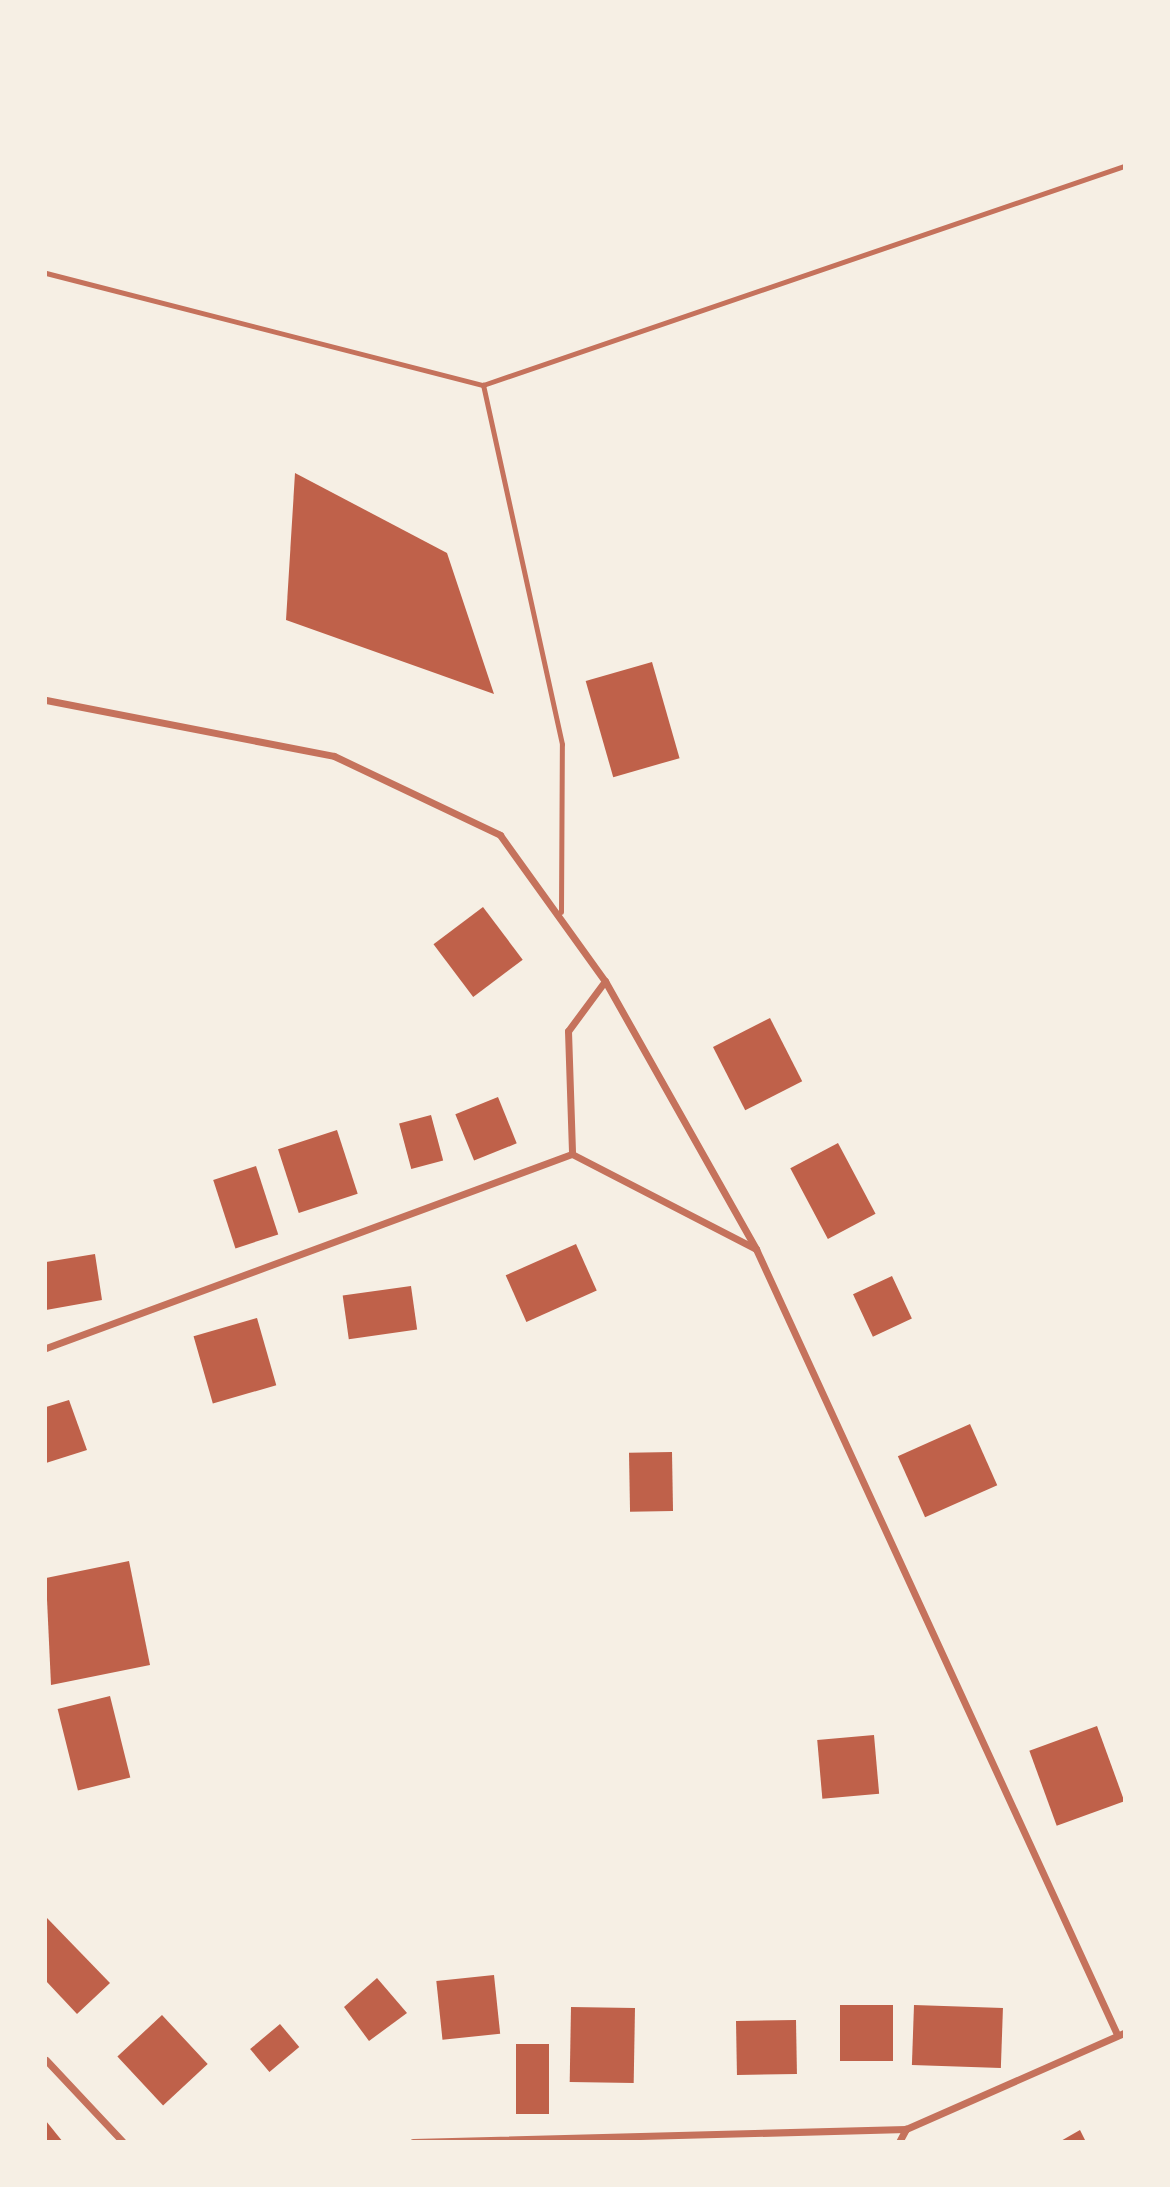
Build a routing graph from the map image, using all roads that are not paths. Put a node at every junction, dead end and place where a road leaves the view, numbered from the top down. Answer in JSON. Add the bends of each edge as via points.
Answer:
{"nodes":[{"id":1,"x":1125,"y":166,"type":"edge"},
{"id":2,"x":46,"y":273,"type":"edge"},
{"id":3,"x":483,"y":384,"type":"junction"},
{"id":4,"x":46,"y":700,"type":"edge"},
{"id":5,"x":561,"y":912,"type":"junction"},
{"id":6,"x":605,"y":981,"type":"junction"},
{"id":7,"x":572,"y":1154,"type":"junction"},
{"id":8,"x":756,"y":1249,"type":"junction"},
{"id":9,"x":46,"y":1348,"type":"edge"},
{"id":10,"x":1120,"y":2033,"type":"edge"},
{"id":11,"x":46,"y":2060,"type":"edge"},
{"id":12,"x":906,"y":2129,"type":"junction"},
{"id":13,"x":123,"y":2141,"type":"edge"},
{"id":14,"x":413,"y":2141,"type":"edge"},
{"id":15,"x":486,"y":2141,"type":"edge"},
{"id":16,"x":899,"y":2141,"type":"edge"}],
"edges":[{"from":1,"to":3,"type":"lane"},
{"from":2,"to":3,"type":"lane"},
{"from":3,"to":5,"type":"lane","via":[[562,744]]},
{"from":4,"to":5,"type":"street","via":[[334,756],[500,835]]},
{"from":5,"to":6,"type":"street"},
{"from":6,"to":7,"type":"street","via":[[568,1031]]},
{"from":6,"to":8,"type":"street"},
{"from":7,"to":8,"type":"street"},
{"from":7,"to":9,"type":"street"},
{"from":8,"to":10,"type":"street"},
{"from":10,"to":12,"type":"street"},
{"from":11,"to":13,"type":"street"},
{"from":12,"to":15,"type":"street"},
{"from":12,"to":16,"type":"street"},
{"from":14,"to":15,"type":"street"}]}
